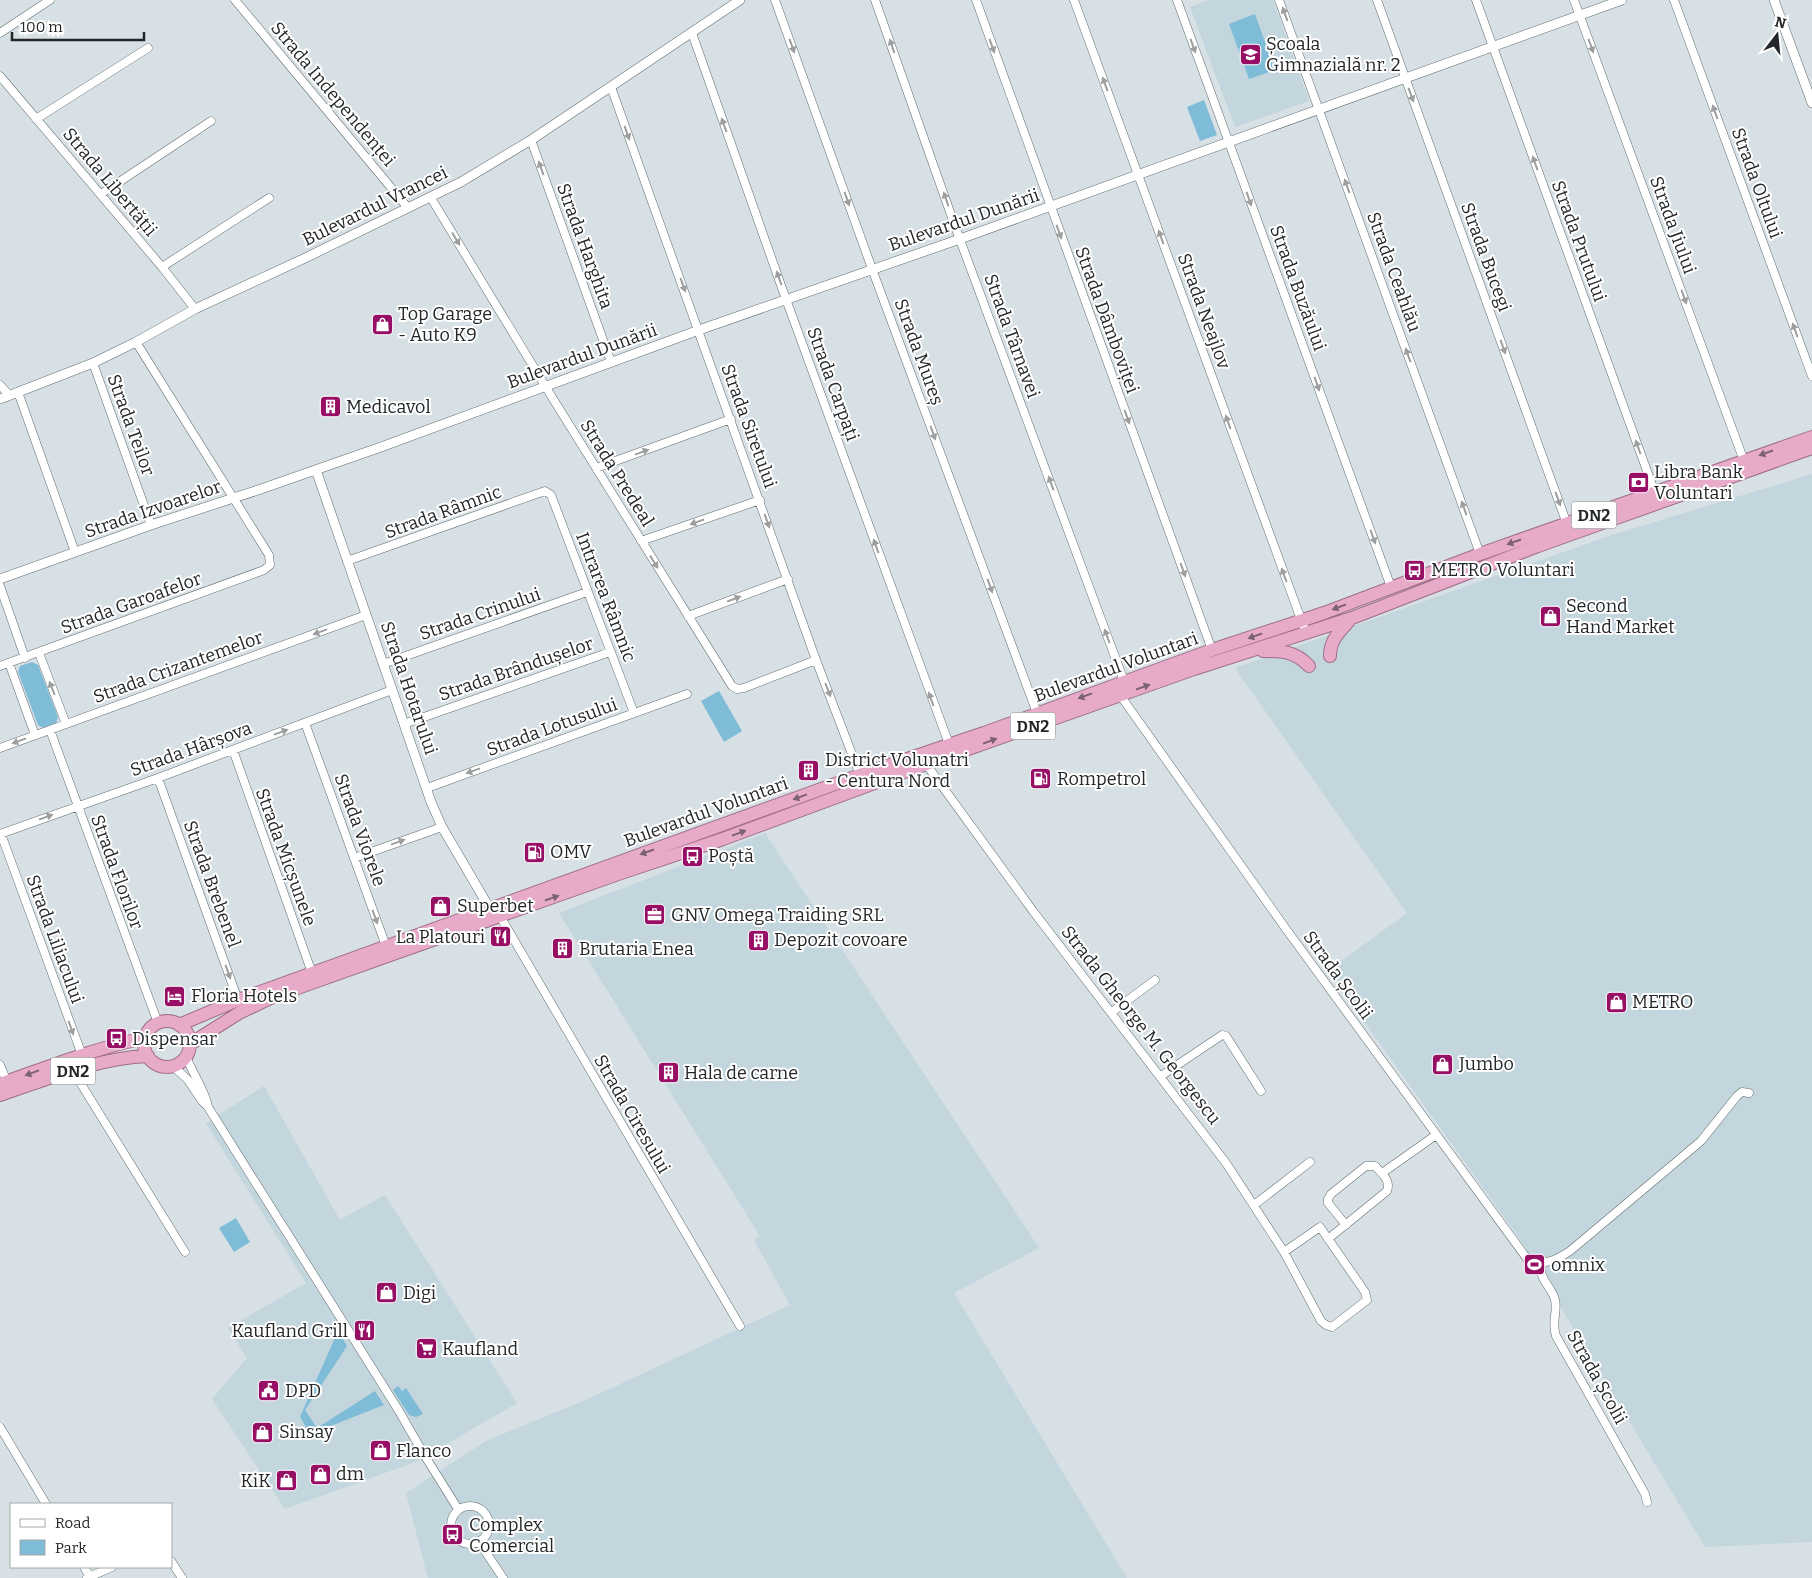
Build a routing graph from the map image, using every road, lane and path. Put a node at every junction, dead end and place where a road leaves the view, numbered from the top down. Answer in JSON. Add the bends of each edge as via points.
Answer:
{"nodes":[{"id":1,"x":50,"y":0,"type":"edge"},
{"id":2,"x":234,"y":0,"type":"edge"},
{"id":3,"x":740,"y":0,"type":"edge"},
{"id":4,"x":775,"y":0,"type":"edge"},
{"id":5,"x":875,"y":0,"type":"edge"},
{"id":6,"x":976,"y":0,"type":"edge"},
{"id":7,"x":1074,"y":0,"type":"edge"},
{"id":8,"x":1176,"y":0,"type":"edge"},
{"id":9,"x":1280,"y":0,"type":"edge"},
{"id":10,"x":1377,"y":0,"type":"edge"},
{"id":11,"x":1476,"y":0,"type":"edge"},
{"id":12,"x":1574,"y":0,"type":"edge"},
{"id":13,"x":1622,"y":0,"type":"edge"},
{"id":14,"x":1674,"y":0,"type":"edge"},
{"id":15,"x":1774,"y":0,"type":"edge"},
{"id":16,"x":1580,"y":15,"type":"junction"},
{"id":17,"x":0,"y":33,"type":"edge"},
{"id":18,"x":692,"y":33,"type":"junction"},
{"id":19,"x":1492,"y":47,"type":"junction"},
{"id":20,"x":148,"y":48,"type":"dead end"},
{"id":21,"x":0,"y":76,"type":"edge"},
{"id":22,"x":1405,"y":78,"type":"junction"},
{"id":23,"x":611,"y":87,"type":"junction"},
{"id":24,"x":1812,"y":103,"type":"edge"},
{"id":25,"x":1319,"y":109,"type":"junction"},
{"id":26,"x":36,"y":119,"type":"junction"},
{"id":27,"x":211,"y":121,"type":"dead end"},
{"id":28,"x":531,"y":140,"type":"junction"},
{"id":29,"x":1228,"y":142,"type":"junction"},
{"id":30,"x":1138,"y":175,"type":"junction"},
{"id":31,"x":101,"y":194,"type":"junction"},
{"id":32,"x":269,"y":198,"type":"dead end"},
{"id":33,"x":431,"y":198,"type":"junction"},
{"id":34,"x":1050,"y":206,"type":"junction"},
{"id":35,"x":408,"y":208,"type":"junction"},
{"id":36,"x":960,"y":239,"type":"junction"},
{"id":37,"x":162,"y":267,"type":"junction"},
{"id":38,"x":872,"y":269,"type":"junction"},
{"id":39,"x":787,"y":300,"type":"junction"},
{"id":40,"x":195,"y":309,"type":"junction"},
{"id":41,"x":699,"y":330,"type":"junction"},
{"id":42,"x":136,"y":342,"type":"junction"},
{"id":43,"x":93,"y":362,"type":"junction"},
{"id":44,"x":611,"y":362,"type":"junction"},
{"id":45,"x":1812,"y":376,"type":"edge"},
{"id":46,"x":0,"y":385,"type":"edge"},
{"id":47,"x":546,"y":387,"type":"junction"},
{"id":48,"x":18,"y":392,"type":"junction"},
{"id":49,"x":4,"y":397,"type":"edge"},
{"id":50,"x":731,"y":420,"type":"junction"},
{"id":51,"x":1812,"y":437,"type":"edge"},
{"id":52,"x":1809,"y":451,"type":"edge"},
{"id":53,"x":1744,"y":461,"type":"junction"},
{"id":54,"x":596,"y":468,"type":"junction"},
{"id":55,"x":316,"y":470,"type":"junction"},
{"id":56,"x":548,"y":492,"type":"joint"},
{"id":57,"x":1655,"y":493,"type":"junction"},
{"id":58,"x":234,"y":498,"type":"junction"},
{"id":59,"x":760,"y":500,"type":"junction"},
{"id":60,"x":1567,"y":524,"type":"junction"},
{"id":61,"x":151,"y":525,"type":"junction"},
{"id":62,"x":641,"y":541,"type":"junction"},
{"id":63,"x":75,"y":552,"type":"junction"},
{"id":64,"x":1480,"y":554,"type":"junction"},
{"id":65,"x":347,"y":561,"type":"junction"},
{"id":66,"x":0,"y":579,"type":"edge"},
{"id":67,"x":788,"y":579,"type":"junction"},
{"id":68,"x":0,"y":586,"type":"edge"},
{"id":69,"x":1391,"y":587,"type":"junction"},
{"id":70,"x":587,"y":592,"type":"junction"},
{"id":71,"x":366,"y":615,"type":"junction"},
{"id":72,"x":688,"y":616,"type":"junction"},
{"id":73,"x":1352,"y":618,"type":"junction"},
{"id":74,"x":1303,"y":627,"type":"junction"},
{"id":75,"x":1212,"y":650,"type":"junction"},
{"id":76,"x":1253,"y":651,"type":"junction"},
{"id":77,"x":610,"y":652,"type":"junction"},
{"id":78,"x":38,"y":653,"type":"junction"},
{"id":79,"x":1330,"y":656,"type":"dead end"},
{"id":80,"x":25,"y":658,"type":"junction"},
{"id":81,"x":816,"y":660,"type":"junction"},
{"id":82,"x":9,"y":663,"type":"junction"},
{"id":83,"x":383,"y":664,"type":"junction"},
{"id":84,"x":0,"y":666,"type":"edge"},
{"id":85,"x":1309,"y":666,"type":"dead end"},
{"id":86,"x":1124,"y":681,"type":"junction"},
{"id":87,"x":392,"y":690,"type":"junction"},
{"id":88,"x":687,"y":694,"type":"dead end"},
{"id":89,"x":1120,"y":695,"type":"junction"},
{"id":90,"x":634,"y":713,"type":"junction"},
{"id":91,"x":1037,"y":713,"type":"junction"},
{"id":92,"x":305,"y":723,"type":"junction"},
{"id":93,"x":66,"y":724,"type":"junction"},
{"id":94,"x":404,"y":724,"type":"junction"},
{"id":95,"x":50,"y":730,"type":"junction"},
{"id":96,"x":35,"y":735,"type":"junction"},
{"id":97,"x":949,"y":744,"type":"junction"},
{"id":98,"x":0,"y":748,"type":"edge"},
{"id":99,"x":232,"y":750,"type":"junction"},
{"id":100,"x":926,"y":764,"type":"junction"},
{"id":101,"x":860,"y":775,"type":"junction"},
{"id":102,"x":158,"y":778,"type":"junction"},
{"id":103,"x":427,"y":788,"type":"junction"},
{"id":104,"x":78,"y":806,"type":"junction"},
{"id":105,"x":442,"y":827,"type":"junction"},
{"id":106,"x":0,"y":834,"type":"edge"},
{"id":107,"x":354,"y":858,"type":"junction"},
{"id":108,"x":495,"y":913,"type":"junction"},
{"id":109,"x":386,"y":946,"type":"junction"},
{"id":110,"x":312,"y":973,"type":"junction"},
{"id":111,"x":1155,"y":980,"type":"dead end"},
{"id":112,"x":238,"y":1000,"type":"junction"},
{"id":113,"x":1112,"y":1012,"type":"junction"},
{"id":114,"x":158,"y":1023,"type":"junction"},
{"id":115,"x":179,"y":1025,"type":"junction"},
{"id":116,"x":145,"y":1038,"type":"junction"},
{"id":117,"x":190,"y":1044,"type":"junction"},
{"id":118,"x":82,"y":1055,"type":"junction"},
{"id":119,"x":148,"y":1056,"type":"junction"},
{"id":120,"x":186,"y":1056,"type":"junction"},
{"id":121,"x":0,"y":1064,"type":"edge"},
{"id":122,"x":173,"y":1066,"type":"junction"},
{"id":123,"x":72,"y":1071,"type":"junction"},
{"id":124,"x":1161,"y":1076,"type":"junction"},
{"id":125,"x":4,"y":1083,"type":"edge"},
{"id":126,"x":1262,"y":1091,"type":"dead end"},
{"id":127,"x":1749,"y":1093,"type":"dead end"},
{"id":128,"x":0,"y":1095,"type":"edge"},
{"id":129,"x":208,"y":1107,"type":"junction"},
{"id":130,"x":1436,"y":1135,"type":"junction"},
{"id":131,"x":1310,"y":1162,"type":"dead end"},
{"id":132,"x":1385,"y":1171,"type":"dead end"},
{"id":133,"x":1254,"y":1205,"type":"junction"},
{"id":134,"x":1346,"y":1225,"type":"junction"},
{"id":135,"x":1328,"y":1239,"type":"junction"},
{"id":136,"x":184,"y":1252,"type":"dead end"},
{"id":137,"x":1284,"y":1252,"type":"junction"},
{"id":138,"x":1541,"y":1263,"type":"junction"},
{"id":139,"x":740,"y":1326,"type":"dead end"},
{"id":140,"x":0,"y":1427,"type":"edge"},
{"id":141,"x":1647,"y":1502,"type":"dead end"},
{"id":142,"x":45,"y":1503,"type":"edge"},
{"id":143,"x":458,"y":1509,"type":"junction"},
{"id":144,"x":480,"y":1542,"type":"junction"},
{"id":145,"x":172,"y":1562,"type":"edge"},
{"id":146,"x":109,"y":1568,"type":"edge"},
{"id":147,"x":88,"y":1578,"type":"edge"},
{"id":148,"x":111,"y":1578,"type":"edge"},
{"id":149,"x":182,"y":1578,"type":"edge"},
{"id":150,"x":503,"y":1578,"type":"edge"}],
"edges":[{"from":1,"to":17,"type":"street"},
{"from":2,"to":35,"type":"street","name":"Strada Independenței"},
{"from":3,"to":18,"type":"street","name":"Bulevardul Vrancei"},
{"from":4,"to":38,"type":"street","name":"Strada Mureș","one_way":true},
{"from":36,"to":5,"type":"street","name":"Strada Târnavei","one_way":true},
{"from":6,"to":34,"type":"street","name":"Strada Dâmboviței","one_way":true},
{"from":30,"to":7,"type":"street","name":"Strada Neajlov","one_way":true},
{"from":8,"to":29,"type":"street","name":"Strada Buzăului","one_way":true},
{"from":25,"to":9,"type":"street","name":"Strada Ceahlău","one_way":true},
{"from":10,"to":22,"type":"street","name":"Strada Bucegi"},
{"from":11,"to":19,"type":"street","name":"Strada Prutului"},
{"from":12,"to":16,"type":"street","name":"Strada Jiului"},
{"from":13,"to":16,"type":"street","name":"Bulevardul Dunării"},
{"from":45,"to":14,"type":"street","name":"Strada Oltului","one_way":true},
{"from":15,"to":24,"type":"street"},
{"from":16,"to":19,"type":"street","name":"Bulevardul Dunării"},
{"from":16,"to":53,"type":"street","name":"Strada Jiului","one_way":true},
{"from":18,"to":23,"type":"street","name":"Bulevardul Vrancei"},
{"from":39,"to":18,"type":"street","name":"Strada Carpați","one_way":true},
{"from":19,"to":22,"type":"street","name":"Bulevardul Dunării"},
{"from":57,"to":19,"type":"street","name":"Strada Prutului","one_way":true},
{"from":20,"to":26,"type":"street"},
{"from":21,"to":26,"type":"street","name":"Strada Libertății"},
{"from":22,"to":25,"type":"street","name":"Bulevardul Dunării"},
{"from":22,"to":60,"type":"street","name":"Strada Bucegi","one_way":true},
{"from":23,"to":28,"type":"street","name":"Bulevardul Vrancei"},
{"from":23,"to":41,"type":"street","name":"Strada Siretului","one_way":true},
{"from":25,"to":29,"type":"street","name":"Bulevardul Dunării"},
{"from":64,"to":25,"type":"street","name":"Strada Ceahlău","one_way":true},
{"from":26,"to":31,"type":"street","name":"Strada Libertății"},
{"from":27,"to":31,"type":"street"},
{"from":28,"to":33,"type":"street","name":"Bulevardul Vrancei"},
{"from":44,"to":28,"type":"street","name":"Strada Harghita","one_way":true},
{"from":29,"to":30,"type":"street","name":"Bulevardul Dunării"},
{"from":29,"to":69,"type":"street","name":"Strada Buzăului","one_way":true},
{"from":30,"to":34,"type":"street","name":"Bulevardul Dunării"},
{"from":74,"to":30,"type":"street","name":"Strada Neajlov","one_way":true},
{"from":31,"to":37,"type":"street","name":"Strada Libertății"},
{"from":32,"to":37,"type":"street"},
{"from":33,"to":35,"type":"street","name":"Bulevardul Vrancei"},
{"from":33,"to":47,"type":"street","name":"Strada Predeal","one_way":true},
{"from":34,"to":36,"type":"street","name":"Bulevardul Dunării"},
{"from":34,"to":75,"type":"street","name":"Strada Dâmboviței","one_way":true},
{"from":35,"to":40,"type":"street","name":"Bulevardul Vrancei"},
{"from":36,"to":38,"type":"street","name":"Bulevardul Dunării"},
{"from":86,"to":36,"type":"street","name":"Strada Târnavei","one_way":true},
{"from":37,"to":40,"type":"street","name":"Strada Libertății"},
{"from":38,"to":39,"type":"street","name":"Bulevardul Dunării"},
{"from":38,"to":91,"type":"street","name":"Strada Mureș","one_way":true},
{"from":39,"to":41,"type":"street","name":"Bulevardul Dunării"},
{"from":97,"to":39,"type":"street","name":"Strada Carpați","one_way":true},
{"from":40,"to":42,"type":"street","name":"Bulevardul Vrancei"},
{"from":41,"to":44,"type":"street","name":"Bulevardul Dunării"},
{"from":41,"to":50,"type":"street","name":"Strada Siretului"},
{"from":42,"to":43,"type":"street","name":"Bulevardul Vrancei"},
{"from":42,"to":58,"type":"street"},
{"from":43,"to":48,"type":"street","name":"Bulevardul Vrancei"},
{"from":43,"to":61,"type":"street","name":"Strada Teilor"},
{"from":44,"to":47,"type":"street","name":"Bulevardul Dunării"},
{"from":46,"to":49,"type":"street"},
{"from":47,"to":54,"type":"street","name":"Strada Predeal"},
{"from":47,"to":55,"type":"street","name":"Bulevardul Dunării"},
{"from":48,"to":49,"type":"street","name":"Bulevardul Vrancei"},
{"from":48,"to":63,"type":"street"},
{"from":54,"to":50,"type":"street","one_way":true},
{"from":50,"to":59,"type":"street","name":"Strada Siretului"},
{"from":51,"to":53,"type":"highway","name":"Bulevardul Voluntari","number":"DN2","one_way":true},
{"from":52,"to":73,"type":"highway","name":"Bulevardul Voluntari","number":"DN2","via":[[1538,546]]},
{"from":53,"to":57,"type":"highway","name":"Bulevardul Voluntari","number":"DN2"},
{"from":54,"to":62,"type":"street","name":"Strada Predeal"},
{"from":55,"to":58,"type":"street","name":"Strada Izvoarelor"},
{"from":55,"to":65,"type":"street","name":"Strada Hotarului"},
{"from":56,"to":65,"type":"street","name":"Strada Râmnic"},
{"from":56,"to":70,"type":"street","name":"Intrarea Râmnic"},
{"from":57,"to":60,"type":"highway","name":"Bulevardul Voluntari","number":"DN2"},
{"from":58,"to":61,"type":"street","name":"Strada Izvoarelor"},
{"from":58,"to":78,"type":"street","name":"Strada Garoafelor","via":[[270,556],[270,564],[264,570]]},
{"from":59,"to":62,"type":"street","one_way":true},
{"from":59,"to":67,"type":"street","name":"Strada Siretului","one_way":true},
{"from":60,"to":64,"type":"highway","name":"Bulevardul Voluntari","number":"DN2","one_way":true},
{"from":61,"to":63,"type":"street","name":"Strada Izvoarelor"},
{"from":62,"to":72,"type":"street","name":"Strada Predeal","one_way":true},
{"from":63,"to":66,"type":"street","name":"Strada Izvoarelor"},
{"from":64,"to":69,"type":"highway","name":"Bulevardul Voluntari","number":"DN2"},
{"from":65,"to":71,"type":"street","name":"Strada Hotarului"},
{"from":72,"to":67,"type":"street","one_way":true},
{"from":67,"to":81,"type":"street","name":"Strada Siretului"},
{"from":68,"to":80,"type":"street"},
{"from":69,"to":74,"type":"highway","name":"Bulevardul Voluntari","number":"DN2","one_way":true},
{"from":70,"to":77,"type":"street","name":"Intrarea Râmnic"},
{"from":70,"to":83,"type":"street","name":"Strada Crinului"},
{"from":71,"to":83,"type":"street","name":"Strada Hotarului"},
{"from":71,"to":93,"type":"street","name":"Strada Crizantemelor","one_way":true},
{"from":72,"to":81,"type":"street","name":"Strada Predeal","via":[[737,689]]},
{"from":73,"to":74,"type":"highway","name":"Bulevardul Voluntari","number":"DN2"},
{"from":73,"to":79,"type":"highway","via":[[1334,638]]},
{"from":74,"to":75,"type":"highway","name":"Bulevardul Voluntari","number":"DN2","one_way":true},
{"from":74,"to":76,"type":"highway","name":"Bulevardul Voluntari","number":"DN2"},
{"from":75,"to":86,"type":"highway","name":"Bulevardul Voluntari","number":"DN2"},
{"from":76,"to":85,"type":"highway","via":[[1292,653]]},
{"from":89,"to":76,"type":"highway","name":"Bulevardul Voluntari","number":"DN2","one_way":true},
{"from":77,"to":90,"type":"street","name":"Intrarea Râmnic"},
{"from":77,"to":94,"type":"street","name":"Strada Brândușelor"},
{"from":78,"to":80,"type":"street","name":"Strada Garoafelor"},
{"from":93,"to":78,"type":"street","one_way":true},
{"from":80,"to":82,"type":"street","name":"Strada Garoafelor"},
{"from":81,"to":101,"type":"street","name":"Strada Siretului","one_way":true},
{"from":82,"to":84,"type":"street","name":"Strada Garoafelor"},
{"from":82,"to":96,"type":"street"},
{"from":83,"to":87,"type":"street","name":"Strada Hotarului"},
{"from":86,"to":91,"type":"highway","name":"Bulevardul Voluntari","number":"DN2","one_way":true},
{"from":87,"to":92,"type":"street","name":"Strada Hârșova"},
{"from":87,"to":94,"type":"street","name":"Strada Hotarului"},
{"from":88,"to":90,"type":"street","name":"Strada Lotusului"},
{"from":100,"to":89,"type":"highway","name":"Bulevardul Voluntari","number":"DN2","one_way":true},
{"from":89,"to":130,"type":"street","name":"Strada Școlii"},
{"from":90,"to":103,"type":"street","name":"Strada Lotusului","one_way":true},
{"from":91,"to":97,"type":"highway","name":"Bulevardul Voluntari","number":"DN2"},
{"from":99,"to":92,"type":"street","name":"Strada Hârșova","one_way":true},
{"from":92,"to":107,"type":"street","name":"Strada Viorele"},
{"from":93,"to":95,"type":"street","name":"Strada Crizantemelor"},
{"from":94,"to":103,"type":"street","name":"Strada Hotarului"},
{"from":95,"to":96,"type":"street","name":"Strada Crizantemelor"},
{"from":95,"to":104,"type":"street","name":"Strada Florilor"},
{"from":96,"to":98,"type":"street","name":"Strada Crizantemelor","one_way":true},
{"from":97,"to":101,"type":"highway","name":"Bulevardul Voluntari","number":"DN2"},
{"from":99,"to":102,"type":"street","name":"Strada Hârșova"},
{"from":99,"to":110,"type":"street","name":"Strada Micșunele"},
{"from":108,"to":100,"type":"highway","name":"Bulevardul Voluntari","number":"DN2","one_way":true,"via":[[723,839]]},
{"from":100,"to":113,"type":"street","name":"Strada Gheorge M. Georgescu"},
{"from":101,"to":108,"type":"highway","name":"Bulevardul Voluntari","number":"DN2","one_way":true},
{"from":102,"to":104,"type":"street","name":"Strada Hârșova"},
{"from":102,"to":112,"type":"street","name":"Strada Brebenel","one_way":true},
{"from":103,"to":105,"type":"street","name":"Strada Hotarului"},
{"from":106,"to":104,"type":"street","name":"Strada Hârșova","one_way":true},
{"from":104,"to":114,"type":"street","name":"Strada Florilor"},
{"from":107,"to":105,"type":"street","one_way":true},
{"from":105,"to":108,"type":"street","name":"Strada Hotarului"},
{"from":106,"to":118,"type":"street","name":"Strada Liliacului","one_way":true},
{"from":107,"to":109,"type":"street","name":"Strada Viorele","one_way":true},
{"from":108,"to":109,"type":"highway","name":"Bulevardul Voluntari","number":"DN2"},
{"from":108,"to":117,"type":"highway","name":"Bulevardul Voluntari","number":"DN2","via":[[275,996],[239,1013]]},
{"from":108,"to":139,"type":"street","name":"Strada Ciresului"},
{"from":109,"to":110,"type":"highway","name":"Bulevardul Voluntari","number":"DN2"},
{"from":110,"to":112,"type":"highway","name":"Bulevardul Voluntari","number":"DN2"},
{"from":111,"to":113,"type":"street"},
{"from":112,"to":115,"type":"highway","name":"Bulevardul Voluntari","number":"DN2"},
{"from":113,"to":124,"type":"street","name":"Strada Gheorge M. Georgescu"},
{"from":114,"to":115,"type":"highway","name":"Bulevardul Voluntari","number":"DN2"},
{"from":114,"to":116,"type":"highway"},
{"from":115,"to":117,"type":"highway","via":[[187,1033]]},
{"from":116,"to":118,"type":"highway","number":"DN2"},
{"from":116,"to":119,"type":"highway"},
{"from":117,"to":120,"type":"highway"},
{"from":118,"to":125,"type":"highway","number":"DN2","one_way":true},
{"from":119,"to":122,"type":"highway","number":"DN2","via":[[159,1065]]},
{"from":119,"to":123,"type":"highway","number":"DN2","via":[[116,1059]]},
{"from":120,"to":122,"type":"highway"},
{"from":120,"to":129,"type":"street","via":[[207,1098]]},
{"from":121,"to":125,"type":"street"},
{"from":122,"to":129,"type":"street"},
{"from":123,"to":128,"type":"highway","number":"DN2"},
{"from":123,"to":136,"type":"street"},
{"from":124,"to":126,"type":"street","via":[[1222,1035],[1226,1036]]},
{"from":124,"to":133,"type":"street","name":"Strada Gheorge M. Georgescu"},
{"from":127,"to":138,"type":"street","via":[[1742,1092],[1737,1096],[1701,1141],[1570,1251],[1549,1263]]},
{"from":129,"to":143,"type":"street"},
{"from":130,"to":132,"type":"street"},
{"from":130,"to":138,"type":"street","name":"Strada Școlii","via":[[1518,1249],[1528,1260]]},
{"from":131,"to":133,"type":"street"},
{"from":133,"to":137,"type":"street","name":"Strada Gheorge M. Georgescu"},
{"from":134,"to":134,"type":"street","via":[[1387,1191],[1387,1180],[1375,1166],[1366,1166],[1328,1199]]},
{"from":134,"to":135,"type":"street"},
{"from":135,"to":137,"type":"street","via":[[1320,1228]]},
{"from":135,"to":137,"type":"street","name":"Strada Gheorge M. Georgescu","via":[[1368,1297],[1366,1302],[1332,1326],[1326,1325],[1317,1314]]},
{"from":138,"to":141,"type":"street","name":"Strada Școlii","via":[[1540,1272],[1556,1302],[1553,1322],[1556,1336]]},
{"from":140,"to":142,"type":"street"},
{"from":143,"to":144,"type":"street","via":[[450,1524],[453,1535],[468,1544]]},
{"from":143,"to":144,"type":"street","via":[[476,1506],[486,1514],[489,1529]]},
{"from":144,"to":150,"type":"street"},
{"from":145,"to":149,"type":"street"},
{"from":146,"to":147,"type":"street"},
{"from":146,"to":148,"type":"street"}]}
